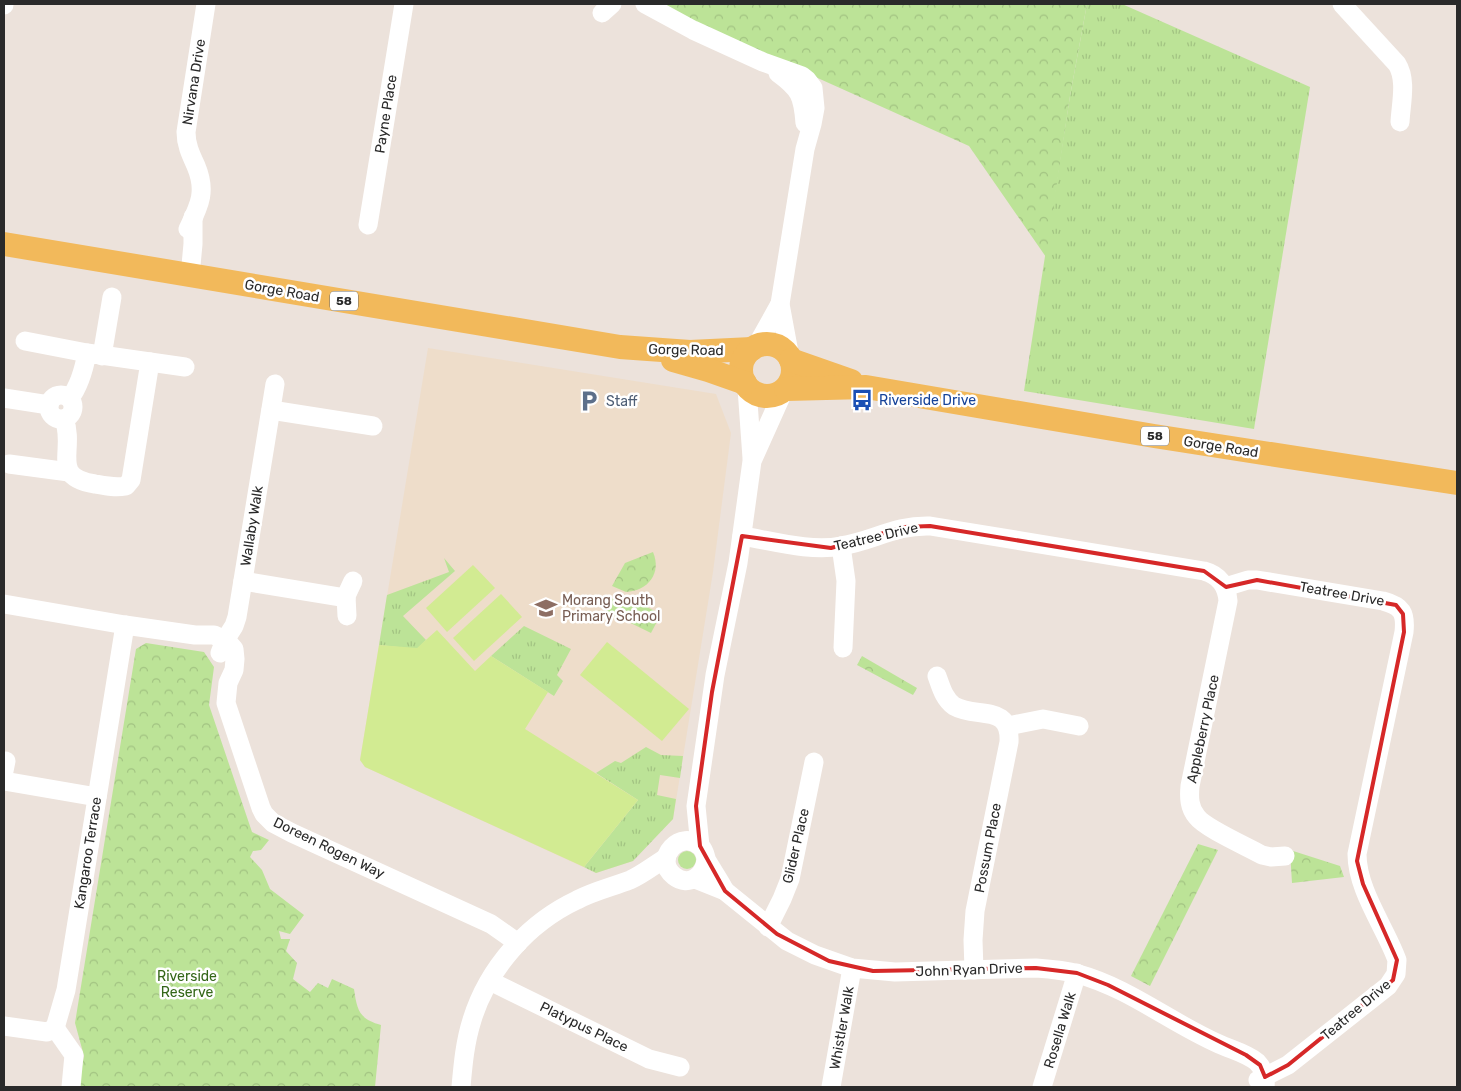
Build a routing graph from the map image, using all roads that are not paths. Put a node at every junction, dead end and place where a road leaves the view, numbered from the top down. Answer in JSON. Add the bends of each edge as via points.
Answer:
{"nodes":[{"id":1,"x":206,"y":4,"type":"edge"},
{"id":2,"x":404,"y":4,"type":"edge"},
{"id":3,"x":645,"y":4,"type":"edge"},
{"id":4,"x":1342,"y":4,"type":"edge"},
{"id":5,"x":1400,"y":122,"type":"dead end"},
{"id":6,"x":368,"y":225,"type":"dead end"},
{"id":7,"x":4,"y":244,"type":"edge"},
{"id":8,"x":190,"y":276,"type":"junction"},
{"id":9,"x":112,"y":297,"type":"dead end"},
{"id":10,"x":780,"y":304,"type":"junction"},
{"id":11,"x":25,"y":341,"type":"dead end"},
{"id":12,"x":620,"y":347,"type":"junction"},
{"id":13,"x":754,"y":348,"type":"junction"},
{"id":14,"x":95,"y":354,"type":"junction"},
{"id":15,"x":791,"y":359,"type":"junction"},
{"id":16,"x":150,"y":362,"type":"junction"},
{"id":17,"x":185,"y":367,"type":"dead end"},
{"id":18,"x":275,"y":384,"type":"dead end"},
{"id":19,"x":746,"y":386,"type":"junction"},
{"id":20,"x":866,"y":386,"type":"junction"},
{"id":21,"x":784,"y":390,"type":"junction"},
{"id":22,"x":4,"y":398,"type":"edge"},
{"id":23,"x":70,"y":398,"type":"junction"},
{"id":24,"x":49,"y":406,"type":"junction"},
{"id":25,"x":270,"y":410,"type":"junction"},
{"id":26,"x":64,"y":419,"type":"junction"},
{"id":27,"x":373,"y":426,"type":"dead end"},
{"id":28,"x":752,"y":462,"type":"junction"},
{"id":29,"x":9,"y":464,"type":"dead end"},
{"id":30,"x":68,"y":472,"type":"junction"},
{"id":31,"x":1457,"y":483,"type":"edge"},
{"id":32,"x":742,"y":536,"type":"junction"},
{"id":33,"x":841,"y":546,"type":"junction"},
{"id":34,"x":243,"y":581,"type":"junction"},
{"id":35,"x":1225,"y":587,"type":"junction"},
{"id":36,"x":349,"y":598,"type":"dead end"},
{"id":37,"x":4,"y":604,"type":"edge"},
{"id":38,"x":125,"y":625,"type":"junction"},
{"id":39,"x":222,"y":646,"type":"junction"},
{"id":40,"x":843,"y":648,"type":"dead end"},
{"id":41,"x":937,"y":676,"type":"dead end"},
{"id":42,"x":1008,"y":726,"type":"junction"},
{"id":43,"x":1079,"y":726,"type":"dead end"},
{"id":44,"x":816,"y":759,"type":"dead end"},
{"id":45,"x":4,"y":781,"type":"edge"},
{"id":46,"x":97,"y":797,"type":"junction"},
{"id":47,"x":696,"y":806,"type":"junction"},
{"id":48,"x":671,"y":851,"type":"junction"},
{"id":49,"x":703,"y":852,"type":"junction"},
{"id":50,"x":1274,"y":862,"type":"dead end"},
{"id":51,"x":685,"y":878,"type":"junction"},
{"id":52,"x":632,"y":879,"type":"junction"},
{"id":53,"x":725,"y":891,"type":"junction"},
{"id":54,"x":768,"y":927,"type":"junction"},
{"id":55,"x":518,"y":943,"type":"junction"},
{"id":56,"x":852,"y":968,"type":"junction"},
{"id":57,"x":974,"y":970,"type":"junction"},
{"id":58,"x":1077,"y":974,"type":"junction"},
{"id":59,"x":490,"y":981,"type":"junction"},
{"id":60,"x":4,"y":1026,"type":"edge"},
{"id":61,"x":55,"y":1028,"type":"junction"},
{"id":62,"x":680,"y":1067,"type":"dead end"},
{"id":63,"x":1262,"y":1083,"type":"edge"},
{"id":64,"x":71,"y":1087,"type":"edge"},
{"id":65,"x":460,"y":1087,"type":"edge"},
{"id":66,"x":831,"y":1087,"type":"edge"},
{"id":67,"x":1042,"y":1087,"type":"edge"}],
"edges":[{"from":1,"to":8,"type":"street","name":"Nirvana Drive","via":[[186,132],[202,187],[190,223],[193,244]]},
{"from":2,"to":6,"type":"street","name":"Payne Place"},
{"from":3,"to":10,"type":"street","via":[[763,62],[808,96],[804,115],[805,149]]},
{"from":4,"to":5,"type":"street","via":[[1400,68],[1403,81]]},
{"from":7,"to":8,"type":"main road","name":"Gorge Road","number":"58"},
{"from":8,"to":12,"type":"main road","name":"Gorge Road","number":"58"},
{"from":9,"to":14,"type":"street"},
{"from":10,"to":13,"type":"street"},
{"from":10,"to":15,"type":"street"},
{"from":11,"to":14,"type":"street"},
{"from":12,"to":13,"type":"main road","name":"Gorge Road","number":"58","via":[[690,352]]},
{"from":12,"to":19,"type":"main road","name":"Gorge Road","number":"58","via":[[694,366]]},
{"from":13,"to":15,"type":"main road","number":"58","via":[[771,344],[785,351]]},
{"from":13,"to":19,"type":"main road","via":[[741,368]]},
{"from":14,"to":16,"type":"street"},
{"from":14,"to":23,"type":"street"},
{"from":15,"to":20,"type":"main road","name":"Gorge Road","number":"58"},
{"from":15,"to":21,"type":"main road","via":[[792,378]]},
{"from":16,"to":17,"type":"street"},
{"from":16,"to":30,"type":"street","via":[[131,480],[126,486],[117,488],[83,482]]},
{"from":18,"to":25,"type":"street","name":"Wallaby Walk"},
{"from":19,"to":21,"type":"main road","number":"58","via":[[753,392],[768,396]]},
{"from":19,"to":28,"type":"street"},
{"from":20,"to":21,"type":"main road","name":"Gorge Road","number":"58"},
{"from":20,"to":31,"type":"main road","name":"Gorge Road","number":"58","via":[[1164,438]]},
{"from":21,"to":28,"type":"street"},
{"from":22,"to":24,"type":"street"},
{"from":23,"to":24,"type":"street","via":[[59,395]]},
{"from":23,"to":26,"type":"street","via":[[74,409]]},
{"from":24,"to":26,"type":"street","via":[[54,417]]},
{"from":25,"to":27,"type":"street"},
{"from":25,"to":34,"type":"street","name":"Wallaby Walk"},
{"from":26,"to":30,"type":"street"},
{"from":28,"to":32,"type":"street"},
{"from":29,"to":30,"type":"street"},
{"from":32,"to":33,"type":"street","name":"Teatree Drive","via":[[820,548]]},
{"from":32,"to":47,"type":"street","via":[[714,683]]},
{"from":33,"to":35,"type":"street","name":"Teatree Drive","via":[[905,527],[930,526],[1204,571],[1215,576]]},
{"from":33,"to":40,"type":"street","via":[[846,581]]},
{"from":34,"to":36,"type":"street"},
{"from":34,"to":39,"type":"street","name":"Wallaby Walk","via":[[236,620]]},
{"from":35,"to":50,"type":"street","name":"Appleberry Place","via":[[1227,611],[1190,786],[1190,800],[1196,816],[1205,824]]},
{"from":35,"to":63,"type":"street","name":"Teatree Drive","via":[[1257,580],[1383,600],[1396,605],[1404,618],[1402,641],[1357,854],[1362,884],[1397,960],[1396,974],[1388,986]]},
{"from":37,"to":38,"type":"street"},
{"from":38,"to":39,"type":"street","via":[[195,635],[212,634]]},
{"from":38,"to":46,"type":"street","name":"Kangaroo Terrace"},
{"from":39,"to":55,"type":"street","name":"Doreen Rogen Way","via":[[233,647],[235,659],[228,683],[227,706],[261,808],[267,817],[292,833],[491,924]]},
{"from":41,"to":42,"type":"street","via":[[944,695],[954,705],[995,716]]},
{"from":42,"to":43,"type":"street","via":[[1039,719],[1046,714]]},
{"from":42,"to":57,"type":"street","name":"Possum Place","via":[[1009,742],[974,919]]},
{"from":44,"to":54,"type":"street","name":"Glider Place","via":[[790,879]]},
{"from":45,"to":46,"type":"street"},
{"from":46,"to":61,"type":"street","name":"Kangaroo Terrace","via":[[66,990]]},
{"from":47,"to":48,"type":"street"},
{"from":47,"to":49,"type":"street"},
{"from":48,"to":49,"type":"street","via":[[688,841]]},
{"from":48,"to":51,"type":"street","via":[[668,870]]},
{"from":48,"to":52,"type":"street"},
{"from":49,"to":51,"type":"street","via":[[704,870]]},
{"from":49,"to":53,"type":"street","name":"John Ryan Drive"},
{"from":51,"to":52,"type":"street"},
{"from":51,"to":53,"type":"street","name":"John Ryan Drive"},
{"from":52,"to":55,"type":"street","via":[[594,892],[560,909]]},
{"from":53,"to":54,"type":"street","name":"John Ryan Drive"},
{"from":54,"to":56,"type":"street","name":"John Ryan Drive","via":[[802,949]]},
{"from":55,"to":59,"type":"street"},
{"from":56,"to":57,"type":"street","name":"John Ryan Drive","via":[[895,972]]},
{"from":56,"to":66,"type":"street","name":"Whistler Walk"},
{"from":57,"to":58,"type":"street","name":"John Ryan Drive","via":[[1036,968]]},
{"from":58,"to":63,"type":"street","name":"John Ryan Drive","via":[[1122,992],[1256,1061],[1260,1065]]},
{"from":58,"to":67,"type":"street","name":"Rosella Walk"},
{"from":59,"to":62,"type":"street","name":"Platypus Place","via":[[649,1059]]},
{"from":59,"to":65,"type":"street","via":[[472,1019]]},
{"from":60,"to":61,"type":"street","via":[[47,1032]]},
{"from":61,"to":64,"type":"street","via":[[74,1055]]}]}
